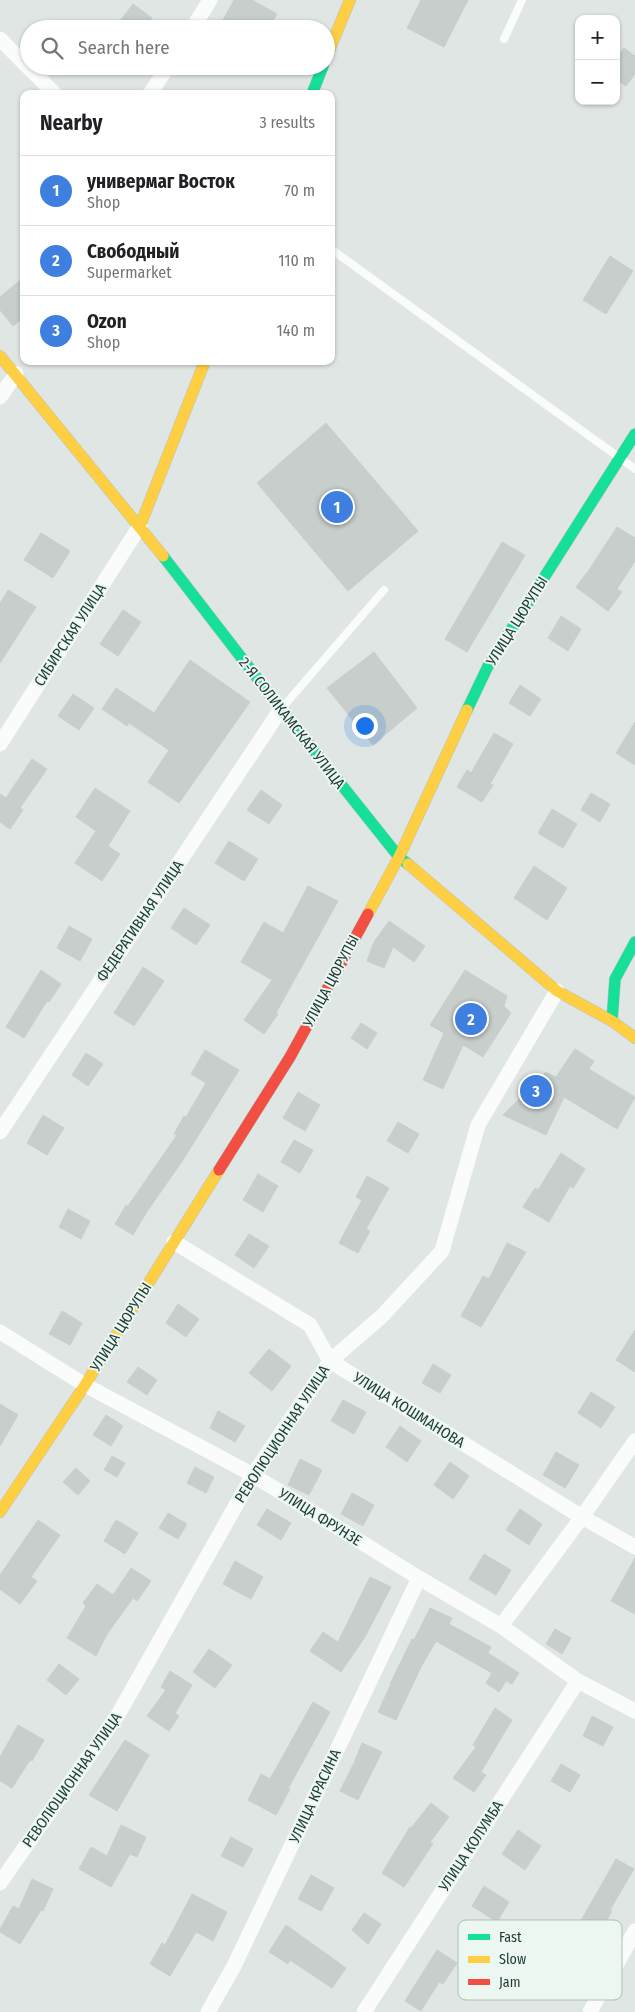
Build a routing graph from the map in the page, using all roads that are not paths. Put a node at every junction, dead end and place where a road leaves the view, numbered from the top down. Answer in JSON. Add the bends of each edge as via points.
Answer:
{"nodes":[{"id":1,"x":210,"y":0,"type":"edge"},
{"id":2,"x":350,"y":0,"type":"edge"},
{"id":3,"x":522,"y":0,"type":"edge"},
{"id":4,"x":198,"y":20,"type":"edge"},
{"id":5,"x":335,"y":36,"type":"edge"},
{"id":6,"x":504,"y":39,"type":"dead end"},
{"id":7,"x":0,"y":40,"type":"edge"},
{"id":8,"x":20,"y":60,"type":"edge"},
{"id":9,"x":36,"y":75,"type":"edge"},
{"id":10,"x":162,"y":75,"type":"edge"},
{"id":11,"x":319,"y":75,"type":"edge"},
{"id":12,"x":51,"y":90,"type":"edge"},
{"id":13,"x":153,"y":90,"type":"edge"},
{"id":14,"x":314,"y":90,"type":"edge"},
{"id":15,"x":335,"y":252,"type":"edge"},
{"id":16,"x":0,"y":356,"type":"edge"},
{"id":17,"x":203,"y":365,"type":"edge"},
{"id":18,"x":16,"y":374,"type":"junction"},
{"id":19,"x":0,"y":396,"type":"edge"},
{"id":20,"x":635,"y":434,"type":"edge"},
{"id":21,"x":620,"y":459,"type":"junction"},
{"id":22,"x":635,"y":469,"type":"edge"},
{"id":23,"x":140,"y":526,"type":"junction"},
{"id":24,"x":384,"y":590,"type":"dead end"},
{"id":25,"x":281,"y":709,"type":"junction"},
{"id":26,"x":0,"y":744,"type":"edge"},
{"id":27,"x":399,"y":857,"type":"junction"},
{"id":28,"x":635,"y":942,"type":"edge"},
{"id":29,"x":557,"y":991,"type":"junction"},
{"id":30,"x":612,"y":1021,"type":"junction"},
{"id":31,"x":635,"y":1038,"type":"edge"},
{"id":32,"x":0,"y":1132,"type":"edge"},
{"id":33,"x":174,"y":1242,"type":"junction"},
{"id":34,"x":0,"y":1332,"type":"edge"},
{"id":35,"x":330,"y":1361,"type":"junction"},
{"id":36,"x":85,"y":1385,"type":"junction"},
{"id":37,"x":635,"y":1441,"type":"edge"},
{"id":38,"x":253,"y":1475,"type":"junction"},
{"id":39,"x":0,"y":1512,"type":"edge"},
{"id":40,"x":582,"y":1517,"type":"junction"},
{"id":41,"x":635,"y":1547,"type":"edge"},
{"id":42,"x":419,"y":1578,"type":"junction"},
{"id":43,"x":501,"y":1626,"type":"junction"},
{"id":44,"x":578,"y":1681,"type":"junction"},
{"id":45,"x":635,"y":1711,"type":"edge"},
{"id":46,"x":0,"y":1883,"type":"edge"},
{"id":47,"x":635,"y":1932,"type":"edge"},
{"id":48,"x":622,"y":1955,"type":"edge"},
{"id":49,"x":597,"y":2000,"type":"edge"},
{"id":50,"x":208,"y":2012,"type":"edge"},
{"id":51,"x":364,"y":2012,"type":"edge"},
{"id":52,"x":590,"y":2012,"type":"edge"}],
"edges":[{"from":1,"to":4,"type":"street"},
{"from":2,"to":5,"type":"street"},
{"from":3,"to":6,"type":"lane"},
{"from":7,"to":8,"type":"street"},
{"from":9,"to":12,"type":"street"},
{"from":10,"to":13,"type":"street"},
{"from":11,"to":14,"type":"street"},
{"from":15,"to":21,"type":"lane"},
{"from":16,"to":18,"type":"street","name":"2-Я СОЛИКАМСКАЯ УЛИЦА"},
{"from":17,"to":23,"type":"street"},
{"from":18,"to":19,"type":"street"},
{"from":18,"to":23,"type":"street","name":"2-Я СОЛИКАМСКАЯ УЛИЦА"},
{"from":20,"to":21,"type":"street","name":"УЛИЦА ЦЮРУПЫ"},
{"from":21,"to":22,"type":"lane"},
{"from":21,"to":27,"type":"street","name":"УЛИЦА ЦЮРУПЫ","via":[[488,666]]},
{"from":23,"to":25,"type":"street","name":"2-Я СОЛИКАМСКАЯ УЛИЦА"},
{"from":23,"to":26,"type":"street","name":"СИБИРСКАЯ УЛИЦА"},
{"from":24,"to":25,"type":"lane"},
{"from":25,"to":27,"type":"street","name":"2-Я СОЛИКАМСКАЯ УЛИЦА"},
{"from":25,"to":32,"type":"street","name":"ФЕДЕРАТИВНАЯ УЛИЦА"},
{"from":27,"to":29,"type":"street","name":"2-Я СОЛИКАМСКАЯ УЛИЦА"},
{"from":27,"to":33,"type":"street","name":"УЛИЦА ЦЮРУПЫ","via":[[290,1057]]},
{"from":28,"to":30,"type":"street","via":[[615,979]]},
{"from":29,"to":30,"type":"street","name":"2-Я СОЛИКАМСКАЯ УЛИЦА"},
{"from":29,"to":35,"type":"street","name":"РЕВОЛЮЦИОННАЯ УЛИЦА","via":[[478,1125],[442,1251],[382,1316]]},
{"from":30,"to":31,"type":"street","name":"2-Я СОЛИКАМСКАЯ УЛИЦА"},
{"from":33,"to":35,"type":"street","name":"УЛИЦА КОШМАНОВА","via":[[310,1325]]},
{"from":33,"to":36,"type":"street","name":"УЛИЦА ЦЮРУПЫ"},
{"from":34,"to":36,"type":"street","name":"УЛИЦА ФРУНЗЕ"},
{"from":35,"to":38,"type":"street","name":"РЕВОЛЮЦИОННАЯ УЛИЦА"},
{"from":35,"to":40,"type":"street","name":"УЛИЦА КОШМАНОВА"},
{"from":36,"to":38,"type":"street","name":"УЛИЦА ФРУНЗЕ"},
{"from":36,"to":39,"type":"street","name":"УЛИЦА ЦЮРУПЫ"},
{"from":37,"to":40,"type":"street"},
{"from":38,"to":42,"type":"street","name":"УЛИЦА ФРУНЗЕ"},
{"from":38,"to":46,"type":"street","name":"РЕВОЛЮЦИОННАЯ УЛИЦА","via":[[119,1713]]},
{"from":40,"to":41,"type":"street","name":"УЛИЦА КОШМАНОВА"},
{"from":40,"to":43,"type":"street"},
{"from":42,"to":43,"type":"street","name":"УЛИЦА ФРУНЗЕ"},
{"from":42,"to":50,"type":"street","name":"УЛИЦА КРАСИНА","via":[[234,1966]]},
{"from":43,"to":44,"type":"street","name":"УЛИЦА ФРУНЗЕ"},
{"from":44,"to":45,"type":"street","name":"УЛИЦА ФРУНЗЕ"},
{"from":44,"to":51,"type":"street","name":"УЛИЦА КОЛУМБА"},
{"from":47,"to":48,"type":"street"},
{"from":49,"to":52,"type":"street"}]}
